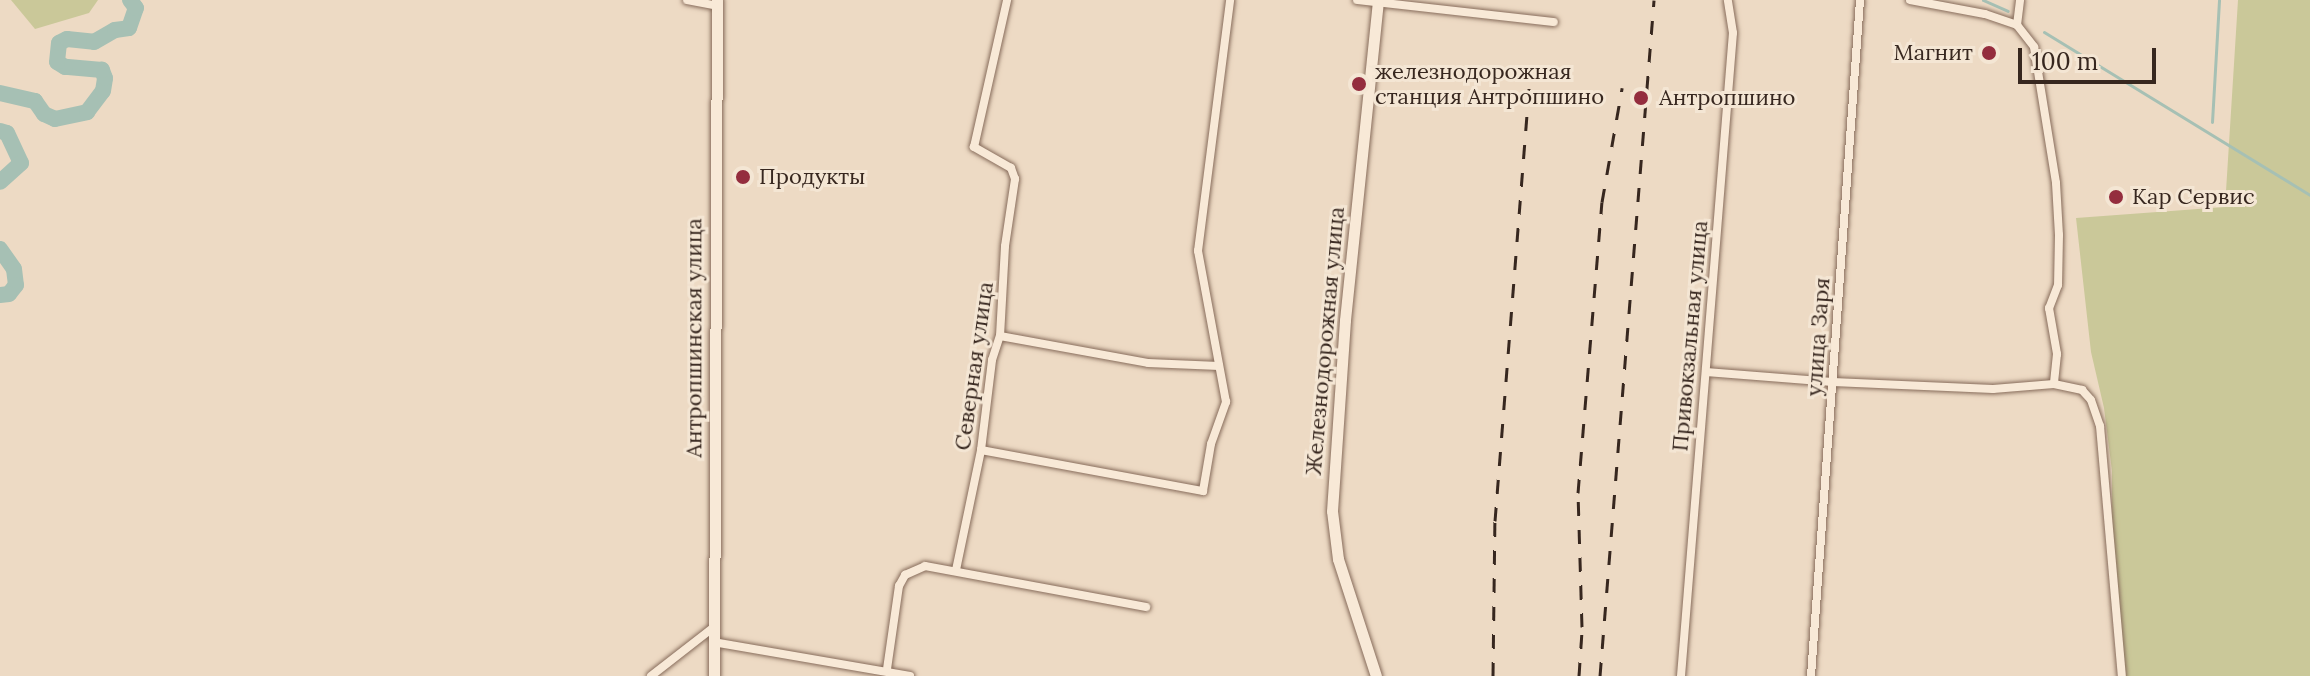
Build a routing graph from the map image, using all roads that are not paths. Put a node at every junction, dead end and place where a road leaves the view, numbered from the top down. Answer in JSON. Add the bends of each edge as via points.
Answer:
{"nodes":[{"id":1,"x":687,"y":0,"type":"edge"},
{"id":2,"x":1007,"y":0,"type":"edge"},
{"id":3,"x":1230,"y":0,"type":"edge"},
{"id":4,"x":1357,"y":0,"type":"edge"},
{"id":5,"x":1728,"y":0,"type":"edge"},
{"id":6,"x":1860,"y":0,"type":"edge"},
{"id":7,"x":1910,"y":0,"type":"edge"},
{"id":8,"x":2020,"y":0,"type":"edge"},
{"id":9,"x":1378,"y":2,"type":"edge"},
{"id":10,"x":717,"y":3,"type":"edge"},
{"id":11,"x":1554,"y":22,"type":"dead end"},
{"id":12,"x":2018,"y":22,"type":"junction"},
{"id":13,"x":1000,"y":336,"type":"junction"},
{"id":14,"x":1219,"y":366,"type":"junction"},
{"id":15,"x":1706,"y":372,"type":"junction"},
{"id":16,"x":1833,"y":382,"type":"junction"},
{"id":17,"x":2054,"y":384,"type":"junction"},
{"id":18,"x":981,"y":450,"type":"junction"},
{"id":19,"x":956,"y":570,"type":"junction"},
{"id":20,"x":1146,"y":607,"type":"dead end"},
{"id":21,"x":714,"y":627,"type":"junction"},
{"id":22,"x":713,"y":642,"type":"junction"},
{"id":23,"x":887,"y":669,"type":"junction"},
{"id":24,"x":651,"y":676,"type":"edge"},
{"id":25,"x":714,"y":676,"type":"edge"},
{"id":26,"x":910,"y":676,"type":"edge"},
{"id":27,"x":1376,"y":676,"type":"edge"},
{"id":28,"x":1681,"y":676,"type":"edge"},
{"id":29,"x":1811,"y":676,"type":"edge"},
{"id":30,"x":2122,"y":676,"type":"edge"}],
"edges":[{"from":1,"to":10,"type":"street"},
{"from":2,"to":13,"type":"street","name":"Северная улица","via":[[974,147],[1011,168],[1015,179]]},
{"from":3,"to":14,"type":"street","via":[[1198,251]]},
{"from":4,"to":9,"type":"street"},
{"from":5,"to":15,"type":"street","name":"Привокзальная улица","via":[[1733,33]]},
{"from":6,"to":16,"type":"street","name":"улица Заря"},
{"from":7,"to":12,"type":"street"},
{"from":8,"to":12,"type":"street"},
{"from":9,"to":11,"type":"street"},
{"from":9,"to":27,"type":"street","name":"Железнодорожная улица","via":[[1332,496],[1338,559]]},
{"from":10,"to":21,"type":"street","name":"Антропшинская улица"},
{"from":12,"to":17,"type":"street","via":[[2034,47],[2056,183],[2058,285],[2049,308],[2057,354]]},
{"from":13,"to":14,"type":"street","via":[[1148,363]]},
{"from":13,"to":18,"type":"street","name":"Северная улица"},
{"from":14,"to":18,"type":"street","via":[[1226,402],[1211,444],[1203,491]]},
{"from":15,"to":16,"type":"street"},
{"from":15,"to":28,"type":"street","name":"Привокзальная улица"},
{"from":16,"to":17,"type":"street","via":[[1993,389]]},
{"from":16,"to":29,"type":"street","name":"улица Заря"},
{"from":17,"to":30,"type":"street","via":[[2082,390],[2100,426]]},
{"from":18,"to":19,"type":"street","name":"Северная улица"},
{"from":19,"to":20,"type":"street"},
{"from":19,"to":23,"type":"street","via":[[925,566],[905,575]]},
{"from":21,"to":22,"type":"street","name":"Антропшинская улица"},
{"from":21,"to":24,"type":"street"},
{"from":22,"to":23,"type":"street"},
{"from":22,"to":25,"type":"street","name":"Антропшинская улица"},
{"from":23,"to":26,"type":"street"}]}
